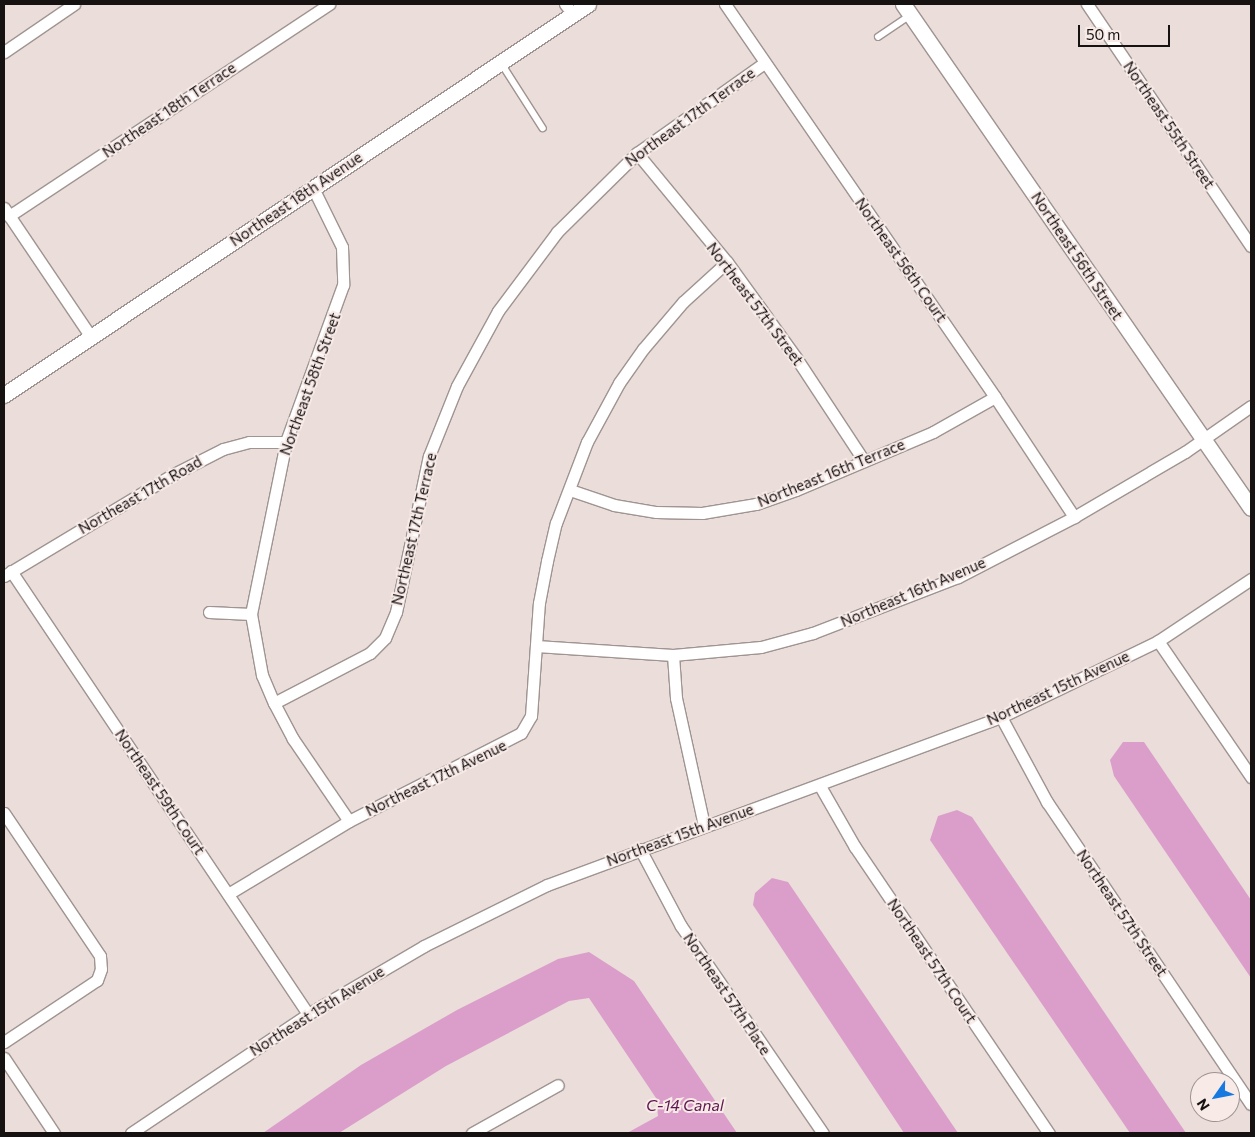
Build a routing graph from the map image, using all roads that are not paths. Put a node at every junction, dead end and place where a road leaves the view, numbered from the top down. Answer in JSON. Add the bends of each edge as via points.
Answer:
{"nodes":[{"id":1,"x":74,"y":4,"type":"edge"},
{"id":2,"x":329,"y":4,"type":"edge"},
{"id":3,"x":588,"y":4,"type":"edge"},
{"id":4,"x":725,"y":4,"type":"edge"},
{"id":5,"x":1087,"y":4,"type":"edge"},
{"id":6,"x":569,"y":9,"type":"edge"},
{"id":7,"x":907,"y":9,"type":"edge"},
{"id":8,"x":878,"y":37,"type":"dead end"},
{"id":9,"x":4,"y":52,"type":"edge"},
{"id":10,"x":501,"y":62,"type":"junction"},
{"id":11,"x":764,"y":63,"type":"junction"},
{"id":12,"x":543,"y":128,"type":"dead end"},
{"id":13,"x":637,"y":153,"type":"junction"},
{"id":14,"x":313,"y":188,"type":"junction"},
{"id":15,"x":6,"y":212,"type":"edge"},
{"id":16,"x":1250,"y":240,"type":"edge"},
{"id":17,"x":726,"y":262,"type":"junction"},
{"id":18,"x":91,"y":337,"type":"junction"},
{"id":19,"x":4,"y":395,"type":"edge"},
{"id":20,"x":995,"y":397,"type":"junction"},
{"id":21,"x":1251,"y":406,"type":"edge"},
{"id":22,"x":1203,"y":440,"type":"junction"},
{"id":23,"x":286,"y":442,"type":"junction"},
{"id":24,"x":864,"y":461,"type":"junction"},
{"id":25,"x":570,"y":490,"type":"junction"},
{"id":26,"x":1251,"y":508,"type":"edge"},
{"id":27,"x":1074,"y":517,"type":"junction"},
{"id":28,"x":7,"y":573,"type":"edge"},
{"id":29,"x":1251,"y":579,"type":"edge"},
{"id":30,"x":209,"y":612,"type":"dead end"},
{"id":31,"x":251,"y":614,"type":"junction"},
{"id":32,"x":1158,"y":641,"type":"junction"},
{"id":33,"x":536,"y":646,"type":"junction"},
{"id":34,"x":673,"y":655,"type":"junction"},
{"id":35,"x":274,"y":703,"type":"junction"},
{"id":36,"x":1001,"y":717,"type":"junction"},
{"id":37,"x":1251,"y":777,"type":"edge"},
{"id":38,"x":820,"y":786,"type":"junction"},
{"id":39,"x":4,"y":813,"type":"edge"},
{"id":40,"x":349,"y":821,"type":"junction"},
{"id":41,"x":704,"y":824,"type":"junction"},
{"id":42,"x":640,"y":849,"type":"junction"},
{"id":43,"x":228,"y":894,"type":"junction"},
{"id":44,"x":308,"y":1014,"type":"junction"},
{"id":45,"x":4,"y":1042,"type":"edge"},
{"id":46,"x":4,"y":1058,"type":"edge"},
{"id":47,"x":558,"y":1085,"type":"dead end"},
{"id":48,"x":1251,"y":1104,"type":"edge"},
{"id":49,"x":54,"y":1133,"type":"edge"},
{"id":50,"x":131,"y":1133,"type":"edge"},
{"id":51,"x":472,"y":1133,"type":"edge"},
{"id":52,"x":823,"y":1133,"type":"edge"},
{"id":53,"x":1049,"y":1133,"type":"edge"}],
"edges":[{"from":1,"to":9,"type":"street"},
{"from":2,"to":15,"type":"street","name":"Northeast 18th Terrace"},
{"from":3,"to":6,"type":"street","name":"Northeast 18th Avenue"},
{"from":4,"to":11,"type":"street","name":"Northeast 56th Court"},
{"from":5,"to":16,"type":"street","name":"Northeast 55th Street"},
{"from":6,"to":10,"type":"street","name":"Northeast 18th Avenue"},
{"from":7,"to":8,"type":"lane"},
{"from":7,"to":22,"type":"street","name":"Northeast 56th Street"},
{"from":10,"to":12,"type":"lane"},
{"from":10,"to":14,"type":"street","name":"Northeast 18th Avenue"},
{"from":11,"to":13,"type":"street","name":"Northeast 17th Terrace"},
{"from":11,"to":20,"type":"street","name":"Northeast 56th Court"},
{"from":13,"to":17,"type":"street","name":"Northeast 57th Street"},
{"from":13,"to":35,"type":"street","name":"Northeast 17th Terrace","via":[[557,232],[498,311],[457,386],[430,456],[396,612],[385,638],[370,653]]},
{"from":14,"to":18,"type":"street","name":"Northeast 18th Avenue"},
{"from":14,"to":23,"type":"street","name":"Northeast 58th Street","via":[[342,246],[344,285]]},
{"from":15,"to":18,"type":"street"},
{"from":17,"to":24,"type":"street","name":"Northeast 57th Street","via":[[797,358]]},
{"from":17,"to":25,"type":"street","name":"Northeast 17th Avenue","via":[[683,302],[619,383],[588,442]]},
{"from":18,"to":19,"type":"street","name":"Northeast 18th Avenue"},
{"from":20,"to":24,"type":"street","name":"Northeast 16th Terrace","via":[[933,432]]},
{"from":20,"to":27,"type":"street","name":"Northeast 56th Court"},
{"from":21,"to":22,"type":"street","name":"Northeast 16th Avenue"},
{"from":22,"to":26,"type":"street","name":"Northeast 56th Street"},
{"from":22,"to":27,"type":"street","name":"Northeast 16th Avenue"},
{"from":23,"to":28,"type":"street","name":"Northeast 17th Road","via":[[250,442],[223,449],[172,475]]},
{"from":23,"to":31,"type":"street","name":"Northeast 58th Street"},
{"from":24,"to":25,"type":"street","name":"Northeast 16th Terrace","via":[[774,498],[702,513],[656,512],[614,504]]},
{"from":25,"to":33,"type":"street","name":"Northeast 17th Avenue","via":[[556,523],[547,561],[539,603]]},
{"from":27,"to":34,"type":"street","name":"Northeast 16th Avenue","via":[[958,577],[813,633],[761,647]]},
{"from":28,"to":43,"type":"street","name":"Northeast 59th Court"},
{"from":29,"to":32,"type":"street","name":"Northeast 15th Avenue"},
{"from":30,"to":31,"type":"street"},
{"from":31,"to":35,"type":"street","name":"Northeast 58th Street","via":[[262,675]]},
{"from":32,"to":36,"type":"street","name":"Northeast 15th Avenue"},
{"from":32,"to":37,"type":"street"},
{"from":33,"to":34,"type":"street","name":"Northeast 16th Avenue"},
{"from":33,"to":40,"type":"street","name":"Northeast 17th Avenue","via":[[531,716],[521,733]]},
{"from":34,"to":41,"type":"street","via":[[676,698]]},
{"from":35,"to":40,"type":"street","name":"Northeast 58th Street","via":[[293,739]]},
{"from":36,"to":38,"type":"street","name":"Northeast 15th Avenue"},
{"from":36,"to":48,"type":"street","name":"Northeast 57th Street","via":[[1047,802]]},
{"from":38,"to":41,"type":"street","name":"Northeast 15th Avenue"},
{"from":38,"to":53,"type":"street","name":"Northeast 57th Court","via":[[855,847]]},
{"from":39,"to":45,"type":"street","via":[[100,956],[101,970],[97,980]]},
{"from":40,"to":43,"type":"street","name":"Northeast 17th Avenue"},
{"from":41,"to":42,"type":"street","name":"Northeast 15th Avenue"},
{"from":42,"to":44,"type":"street","name":"Northeast 15th Avenue","via":[[520,898],[424,946]]},
{"from":42,"to":52,"type":"street","name":"Northeast 57th Place","via":[[681,926]]},
{"from":43,"to":44,"type":"street","name":"Northeast 59th Court"},
{"from":44,"to":50,"type":"street","name":"Northeast 15th Avenue"},
{"from":46,"to":49,"type":"street"},
{"from":47,"to":51,"type":"street"}]}
